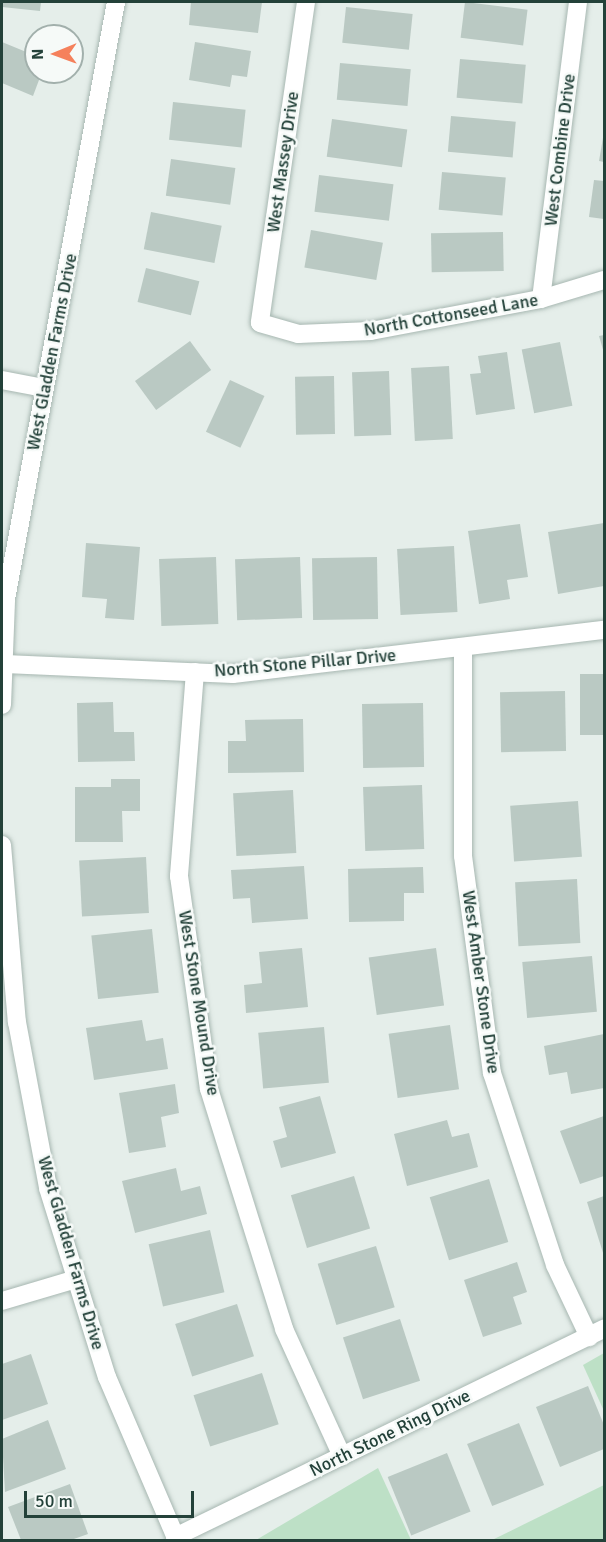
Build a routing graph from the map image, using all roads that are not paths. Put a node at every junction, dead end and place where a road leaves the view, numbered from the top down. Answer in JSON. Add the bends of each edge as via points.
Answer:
{"nodes":[{"id":1,"x":116,"y":2,"type":"edge"},
{"id":2,"x":306,"y":2,"type":"edge"},
{"id":3,"x":578,"y":2,"type":"edge"},
{"id":4,"x":604,"y":280,"type":"edge"},
{"id":5,"x":541,"y":299,"type":"junction"},
{"id":6,"x":260,"y":323,"type":"joint"},
{"id":7,"x":2,"y":380,"type":"edge"},
{"id":8,"x":44,"y":388,"type":"junction"},
{"id":9,"x":604,"y":630,"type":"edge"},
{"id":10,"x":463,"y":647,"type":"junction"},
{"id":11,"x":5,"y":664,"type":"junction"},
{"id":12,"x":195,"y":672,"type":"junction"},
{"id":13,"x":2,"y":705,"type":"edge"},
{"id":14,"x":2,"y":845,"type":"edge"},
{"id":15,"x":76,"y":1279,"type":"junction"},
{"id":16,"x":2,"y":1301,"type":"edge"},
{"id":17,"x":597,"y":1333,"type":"edge"},
{"id":18,"x":342,"y":1456,"type":"junction"},
{"id":19,"x":176,"y":1539,"type":"edge"}],
"edges":[{"from":1,"to":8,"type":"street","name":"West Gladden Farms Drive"},
{"from":2,"to":6,"type":"street","name":"West Massey Drive"},
{"from":3,"to":5,"type":"street","name":"West Combine Drive"},
{"from":4,"to":5,"type":"street","name":"North Cottonseed Lane"},
{"from":5,"to":6,"type":"street","name":"North Cottonseed Lane","via":[[371,331],[298,334]]},
{"from":7,"to":8,"type":"street"},
{"from":8,"to":11,"type":"street","name":"West Gladden Farms Drive","via":[[6,599]]},
{"from":9,"to":10,"type":"street","name":"North Stone Pillar Drive"},
{"from":10,"to":12,"type":"street","name":"North Stone Pillar Drive","via":[[233,674]]},
{"from":10,"to":17,"type":"street","name":"West Amber Stone Drive","via":[[463,856],[492,1073],[555,1265]]},
{"from":11,"to":12,"type":"street","name":"North Stone Pillar Drive"},
{"from":11,"to":13,"type":"street","name":"West Gladden Farms Drive"},
{"from":12,"to":18,"type":"street","name":"West Stone Mound Drive","via":[[179,876],[209,1089],[284,1329]]},
{"from":14,"to":15,"type":"street","name":"West Gladden Farms Drive","via":[[17,1022],[48,1188]]},
{"from":15,"to":16,"type":"street"},
{"from":15,"to":19,"type":"street","name":"West Gladden Farms Drive","via":[[107,1377]]},
{"from":17,"to":18,"type":"street","name":"North Stone Ring Drive"},
{"from":18,"to":19,"type":"street","name":"North Stone Ring Drive"}]}
